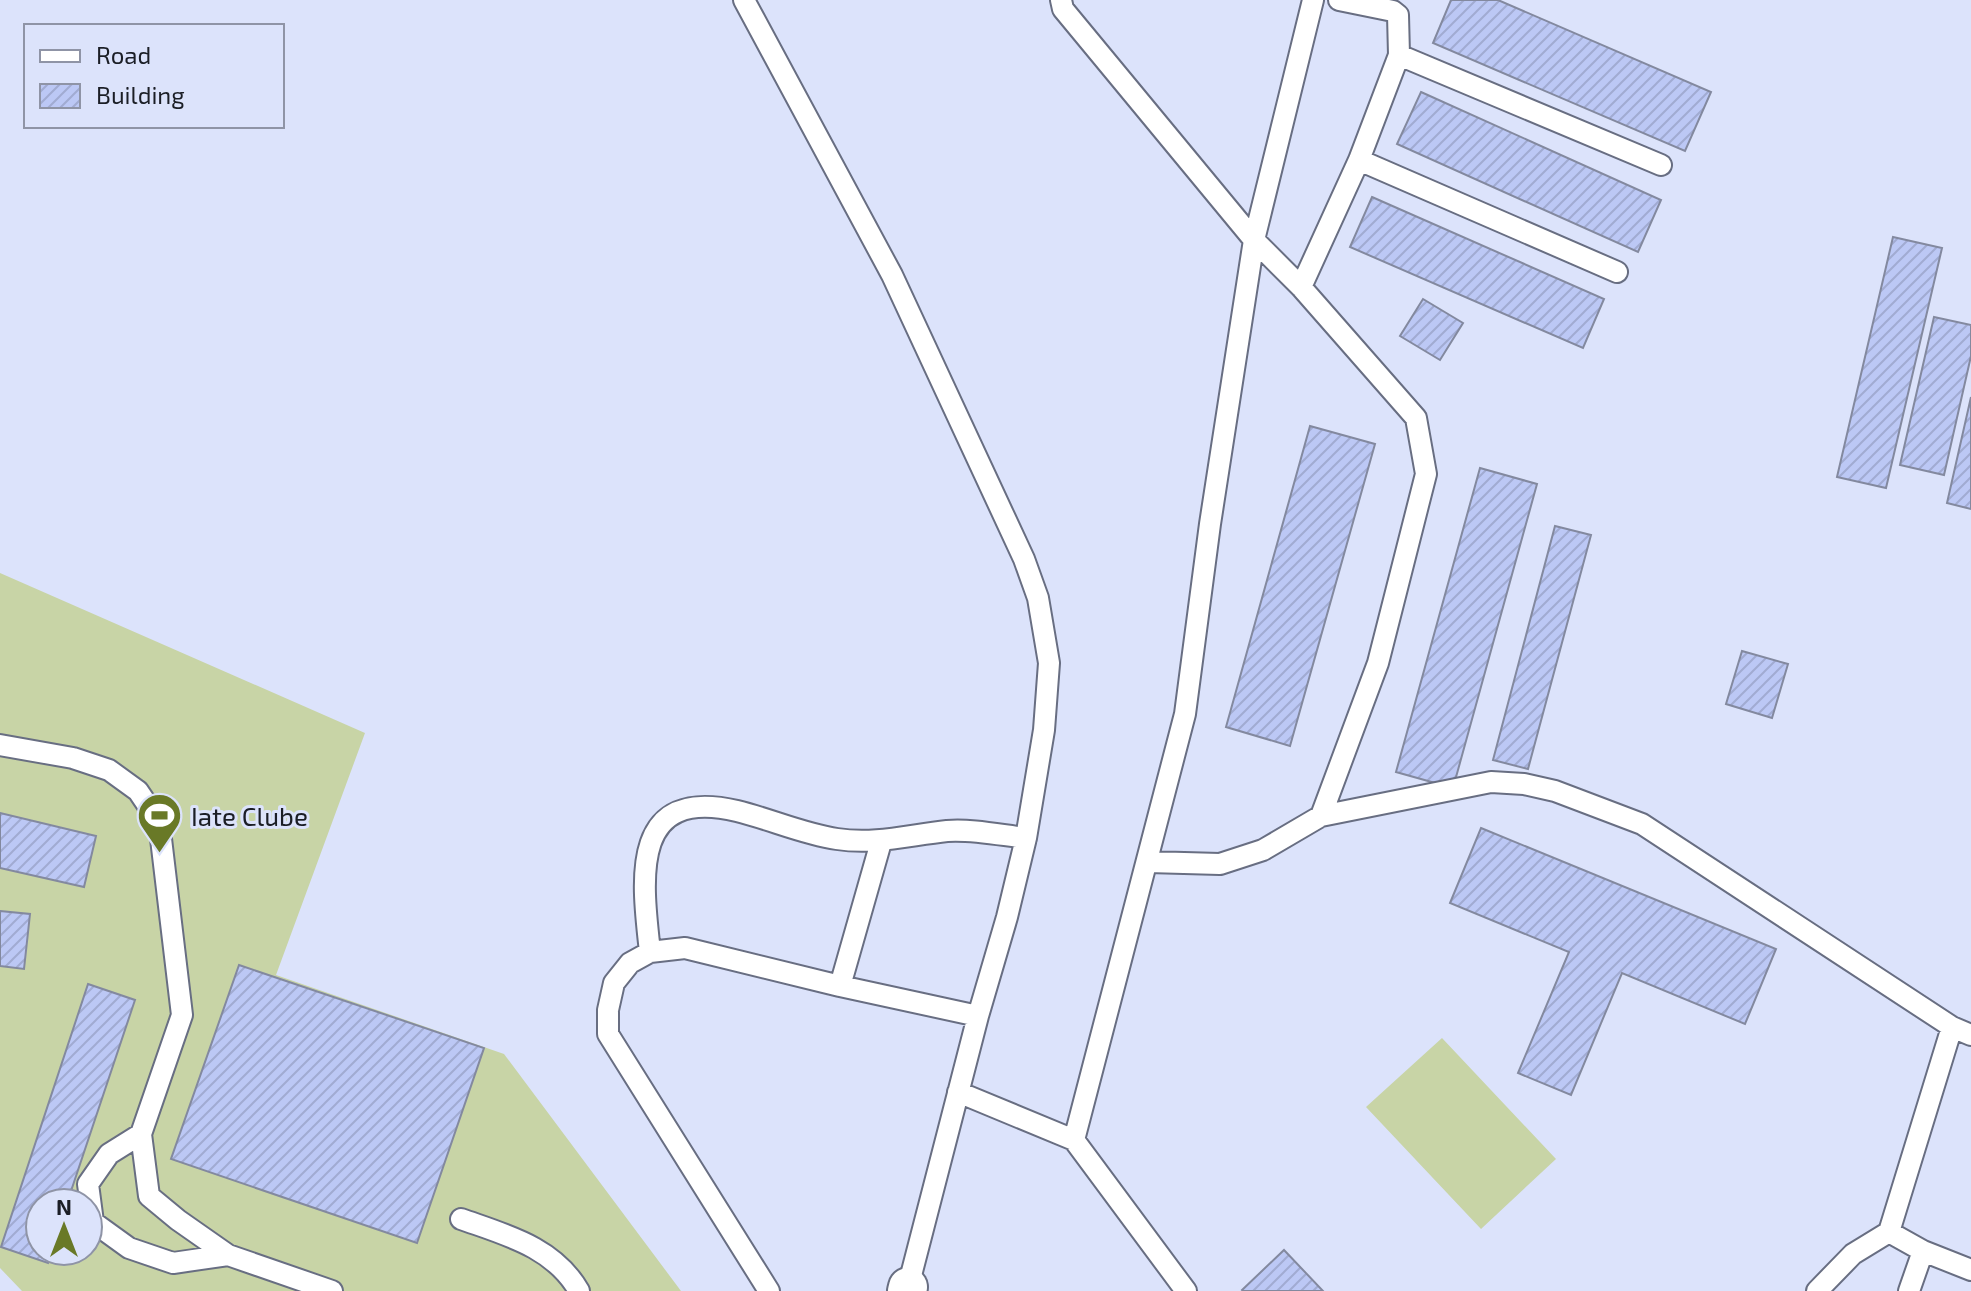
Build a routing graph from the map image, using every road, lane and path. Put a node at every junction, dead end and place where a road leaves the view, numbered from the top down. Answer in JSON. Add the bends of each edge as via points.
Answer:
{"nodes":[{"id":1,"x":744,"y":0,"type":"edge"},
{"id":2,"x":1061,"y":0,"type":"edge"},
{"id":3,"x":1313,"y":0,"type":"edge"},
{"id":4,"x":1339,"y":0,"type":"edge"},
{"id":5,"x":1399,"y":55,"type":"junction"},
{"id":6,"x":1359,"y":160,"type":"junction"},
{"id":7,"x":1661,"y":165,"type":"dead end"},
{"id":8,"x":1254,"y":240,"type":"junction"},
{"id":9,"x":1617,"y":272,"type":"dead end"},
{"id":10,"x":1301,"y":287,"type":"junction"},
{"id":11,"x":0,"y":745,"type":"edge"},
{"id":12,"x":1321,"y":816,"type":"junction"},
{"id":13,"x":1026,"y":838,"type":"junction"},
{"id":14,"x":881,"y":842,"type":"junction"},
{"id":15,"x":1148,"y":862,"type":"junction"},
{"id":16,"x":650,"y":952,"type":"junction"},
{"id":17,"x":840,"y":986,"type":"junction"},
{"id":18,"x":978,"y":1016,"type":"junction"},
{"id":19,"x":1962,"y":1031,"type":"edge"},
{"id":20,"x":958,"y":1092,"type":"junction"},
{"id":21,"x":141,"y":1134,"type":"junction"},
{"id":22,"x":1074,"y":1140,"type":"junction"},
{"id":23,"x":461,"y":1219,"type":"dead end"},
{"id":24,"x":1889,"y":1232,"type":"junction"},
{"id":25,"x":1923,"y":1251,"type":"junction"},
{"id":26,"x":228,"y":1255,"type":"junction"},
{"id":27,"x":1971,"y":1270,"type":"edge"},
{"id":28,"x":908,"y":1289,"type":"edge"},
{"id":29,"x":332,"y":1291,"type":"edge"},
{"id":30,"x":579,"y":1291,"type":"edge"},
{"id":31,"x":769,"y":1291,"type":"edge"},
{"id":32,"x":1186,"y":1291,"type":"edge"},
{"id":33,"x":1817,"y":1291,"type":"edge"},
{"id":34,"x":1909,"y":1291,"type":"edge"}],
"edges":[{"from":1,"to":13,"type":"lane","via":[[892,275],[1038,598],[1049,663]]},
{"from":2,"to":8,"type":"lane","via":[[1063,9]]},
{"from":3,"to":8,"type":"lane"},
{"from":4,"to":5,"type":"lane","via":[[1398,15]]},
{"from":5,"to":6,"type":"lane"},
{"from":5,"to":7,"type":"lane"},
{"from":6,"to":9,"type":"lane"},
{"from":6,"to":10,"type":"lane"},
{"from":8,"to":10,"type":"lane"},
{"from":8,"to":15,"type":"lane","via":[[1185,714]]},
{"from":10,"to":12,"type":"lane","via":[[1416,418],[1426,474],[1378,663]]},
{"from":11,"to":21,"type":"lane","via":[[109,770],[138,791],[159,822],[182,1015]]},
{"from":12,"to":15,"type":"lane","via":[[1263,850],[1220,864]]},
{"from":12,"to":19,"type":"lane","via":[[1491,782],[1555,791],[1642,824]]},
{"from":13,"to":14,"type":"lane","via":[[950,831]]},
{"from":13,"to":18,"type":"lane"},
{"from":14,"to":16,"type":"lane","via":[[836,839],[698,805],[670,816],[654,831],[645,860]]},
{"from":14,"to":17,"type":"lane"},
{"from":15,"to":22,"type":"lane"},
{"from":16,"to":17,"type":"lane","via":[[685,948]]},
{"from":16,"to":31,"type":"lane","via":[[630,963],[614,983],[608,1034]]},
{"from":17,"to":18,"type":"lane"},
{"from":18,"to":20,"type":"lane"},
{"from":19,"to":24,"type":"lane"},
{"from":20,"to":22,"type":"lane"},
{"from":20,"to":28,"type":"lane"},
{"from":21,"to":26,"type":"lane","via":[[149,1196]]},
{"from":21,"to":26,"type":"lane","via":[[109,1154],[88,1184],[93,1222],[129,1248],[173,1263]]},
{"from":22,"to":32,"type":"lane"},
{"from":23,"to":30,"type":"lane","via":[[546,1254]]},
{"from":24,"to":25,"type":"lane"},
{"from":24,"to":33,"type":"lane","via":[[1853,1254]]},
{"from":25,"to":27,"type":"lane"},
{"from":25,"to":34,"type":"lane"},
{"from":26,"to":29,"type":"lane"}]}
